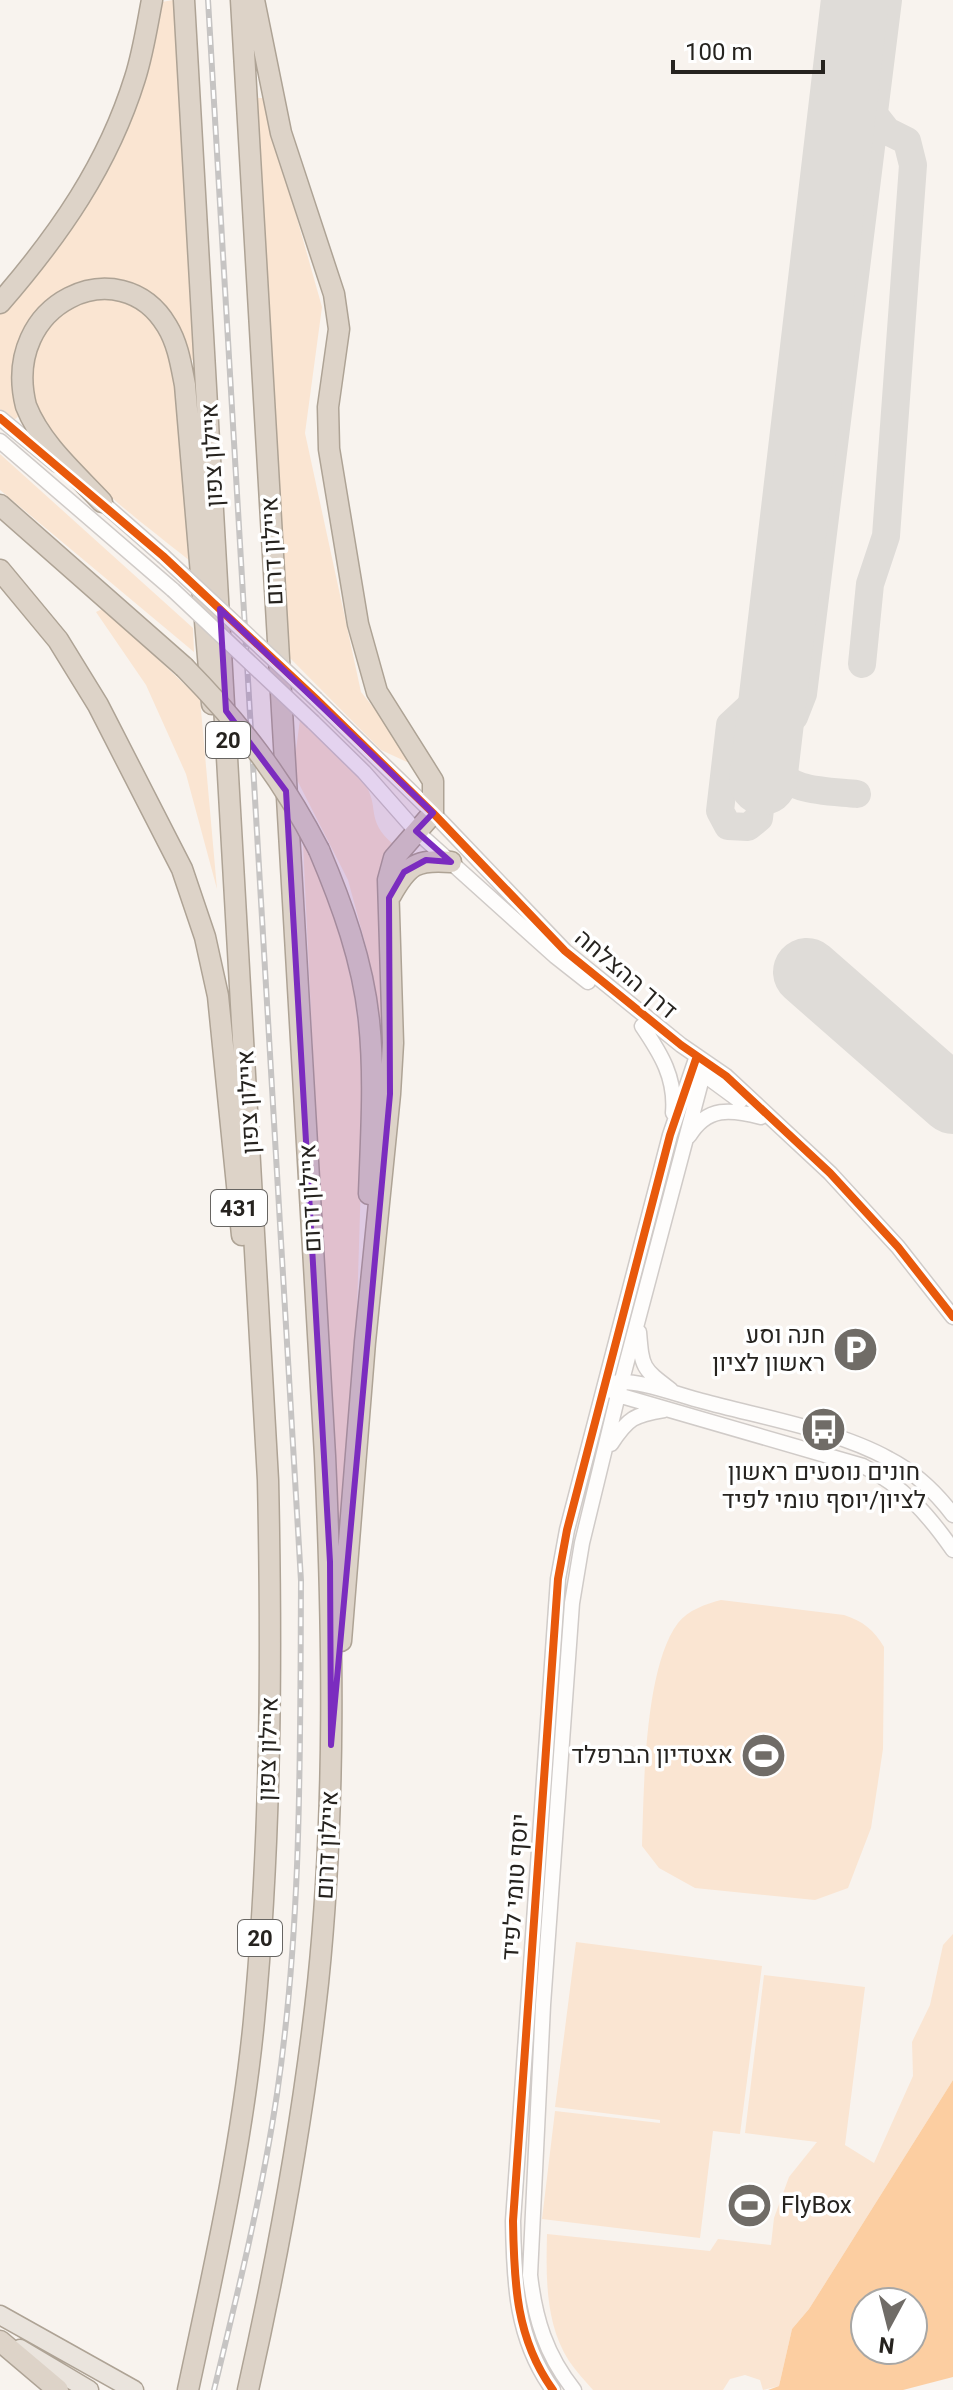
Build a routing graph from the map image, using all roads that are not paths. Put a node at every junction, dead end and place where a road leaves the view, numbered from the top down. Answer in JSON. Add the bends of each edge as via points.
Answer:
{"nodes":[{"id":1,"x":152,"y":0,"type":"edge"},
{"id":2,"x":184,"y":0,"type":"edge"},
{"id":3,"x":241,"y":0,"type":"edge"},
{"id":4,"x":254,"y":0,"type":"edge"},
{"id":5,"x":0,"y":303,"type":"edge"},
{"id":6,"x":0,"y":418,"type":"edge"},
{"id":7,"x":0,"y":441,"type":"edge"},
{"id":8,"x":102,"y":502,"type":"junction"},
{"id":9,"x":0,"y":505,"type":"edge"},
{"id":10,"x":0,"y":570,"type":"edge"},
{"id":11,"x":433,"y":813,"type":"junction"},
{"id":12,"x":416,"y":831,"type":"junction"},
{"id":13,"x":451,"y":862,"type":"junction"},
{"id":14,"x":389,"y":898,"type":"junction"},
{"id":15,"x":239,"y":943,"type":"junction"},
{"id":16,"x":642,"y":1026,"type":"junction"},
{"id":17,"x":700,"y":1064,"type":"junction"},
{"id":18,"x":761,"y":1117,"type":"junction"},
{"id":19,"x":670,"y":1135,"type":"junction"},
{"id":20,"x":682,"y":1146,"type":"junction"},
{"id":21,"x":807,"y":1153,"type":"junction"},
{"id":22,"x":953,"y":1317,"type":"edge"},
{"id":23,"x":638,"y":1319,"type":"junction"},
{"id":24,"x":365,"y":1342,"type":"junction"},
{"id":25,"x":604,"y":1384,"type":"junction"},
{"id":26,"x":620,"y":1388,"type":"junction"},
{"id":27,"x":677,"y":1395,"type":"junction"},
{"id":28,"x":668,"y":1409,"type":"junction"},
{"id":29,"x":605,"y":1455,"type":"junction"},
{"id":30,"x":268,"y":1480,"type":"junction"},
{"id":31,"x":953,"y":1515,"type":"edge"},
{"id":32,"x":953,"y":1550,"type":"edge"},
{"id":33,"x":331,"y":1745,"type":"junction"},
{"id":34,"x":0,"y":2315,"type":"edge"},
{"id":35,"x":0,"y":2339,"type":"edge"},
{"id":36,"x":58,"y":2390,"type":"edge"},
{"id":37,"x":89,"y":2390,"type":"edge"},
{"id":38,"x":134,"y":2390,"type":"edge"},
{"id":39,"x":188,"y":2390,"type":"edge"},
{"id":40,"x":248,"y":2390,"type":"edge"},
{"id":41,"x":553,"y":2390,"type":"edge"},
{"id":42,"x":574,"y":2390,"type":"edge"}],
"edges":[{"from":1,"to":5,"type":"highway","via":[[136,76],[102,162],[55,236]]},
{"from":2,"to":15,"type":"highway","name":"איילון צפון","number":"20"},
{"from":3,"to":33,"type":"highway","name":"איילון דרום","number":"20","via":[[325,1456]]},
{"from":4,"to":11,"type":"highway","via":[[281,133],[334,294],[339,329],[328,407],[329,449],[358,624],[377,692],[433,781]]},
{"from":6,"to":8,"type":"street","name":"דרך ההצלחה"},
{"from":7,"to":12,"type":"street","name":"דרך ההצלחה","bridge":true,"via":[[173,590],[364,772]]},
{"from":8,"to":11,"type":"street","name":"דרך ההצלחה","bridge":true},
{"from":8,"to":15,"type":"highway","via":[[33,420],[17,369],[22,340],[47,308],[66,296],[103,290],[135,296],[152,308],[173,338],[182,368],[227,882]]},
{"from":9,"to":24,"type":"highway","bridge":true,"via":[[184,667],[247,735],[319,850],[347,923],[369,1019]]},
{"from":10,"to":30,"type":"highway","number":"431","via":[[58,640],[98,705],[182,869],[205,937],[222,1023]]},
{"from":11,"to":12,"type":"highway"},
{"from":11,"to":17,"type":"street","name":"דרך ההצלחה","via":[[565,951]]},
{"from":12,"to":13,"type":"street","name":"דרך ההצלחה"},
{"from":12,"to":14,"type":"highway","via":[[394,858]]},
{"from":13,"to":14,"type":"highway","via":[[426,860],[404,872]]},
{"from":13,"to":16,"type":"street","name":"דרך ההצלחה"},
{"from":14,"to":24,"type":"highway","via":[[392,1056]]},
{"from":15,"to":30,"type":"highway","name":"איילון צפון","number":"20"},
{"from":16,"to":17,"type":"street","name":"דרך ההצלחה"},
{"from":16,"to":19,"type":"street","via":[[668,1067],[673,1087]]},
{"from":17,"to":18,"type":"street","name":"דרך ההצלחה"},
{"from":17,"to":19,"type":"street"},
{"from":17,"to":20,"type":"street","name":"יוסף טומי לפיד"},
{"from":17,"to":21,"type":"street","name":"דרך ההצלחה","via":[[726,1076]]},
{"from":18,"to":20,"type":"street","via":[[712,1112]]},
{"from":18,"to":21,"type":"street","name":"דרך ההצלחה"},
{"from":19,"to":25,"type":"street","name":"יוסף טומי לפיד"},
{"from":20,"to":23,"type":"street","name":"יוסף טומי לפיד"},
{"from":21,"to":22,"type":"street","name":"דרך ההצלחה","via":[[861,1204]]},
{"from":23,"to":26,"type":"street","name":"יוסף טומי לפיד"},
{"from":23,"to":27,"type":"street","via":[[645,1368]]},
{"from":24,"to":33,"type":"highway"},
{"from":25,"to":26,"type":"street"},
{"from":25,"to":41,"type":"street","name":"יוסף טומי לפיד","via":[[558,1579],[513,2221],[513,2275],[522,2330]]},
{"from":26,"to":27,"type":"street"},
{"from":26,"to":28,"type":"street"},
{"from":26,"to":29,"type":"street","name":"יוסף טומי לפיד"},
{"from":27,"to":31,"type":"street","via":[[870,1450],[921,1480]]},
{"from":28,"to":29,"type":"street","via":[[633,1417]]},
{"from":28,"to":32,"type":"street","via":[[863,1466],[920,1506]]},
{"from":29,"to":42,"type":"street","name":"יוסף טומי לפיד","via":[[572,1603],[531,2222],[530,2275],[540,2328],[552,2359]]},
{"from":30,"to":39,"type":"highway","name":"איילון צפון","number":"20","via":[[270,1676],[254,2022],[228,2193]]},
{"from":33,"to":40,"type":"highway","name":"איילון דרום","number":"20","via":[[318,1983],[286,2204]]},
{"from":34,"to":38,"type":"main road"},
{"from":35,"to":36,"type":"highway"},
{"from":35,"to":37,"type":"main road"}]}
